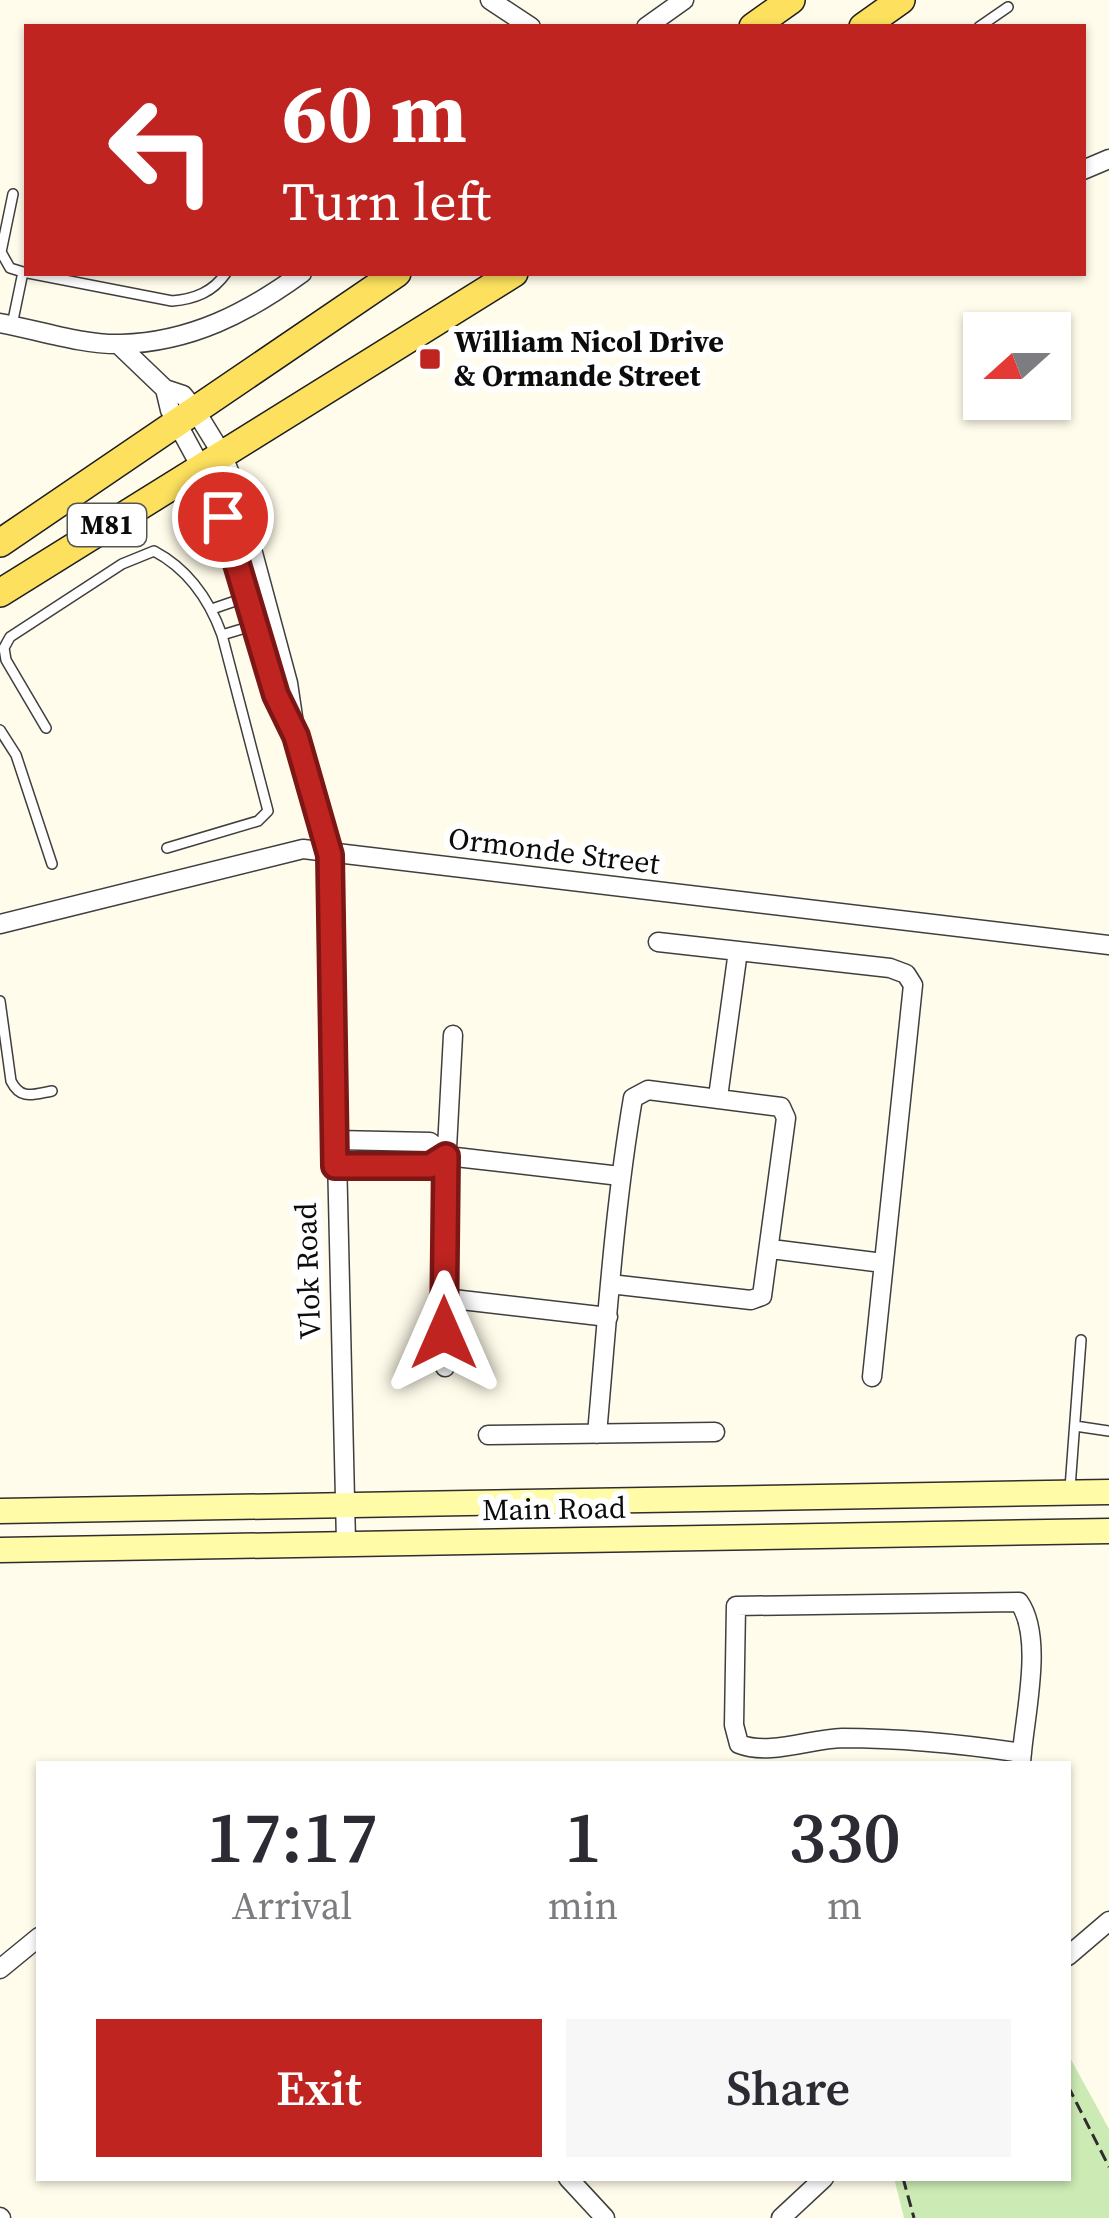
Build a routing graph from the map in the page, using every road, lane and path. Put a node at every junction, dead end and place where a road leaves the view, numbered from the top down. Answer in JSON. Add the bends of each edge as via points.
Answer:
{"nodes":[{"id":1,"x":490,"y":0,"type":"edge"},
{"id":2,"x":684,"y":0,"type":"edge"},
{"id":3,"x":791,"y":0,"type":"edge"},
{"id":4,"x":902,"y":0,"type":"edge"},
{"id":5,"x":1008,"y":7,"type":"dead end"},
{"id":6,"x":526,"y":24,"type":"edge"},
{"id":7,"x":650,"y":24,"type":"edge"},
{"id":8,"x":757,"y":24,"type":"edge"},
{"id":9,"x":867,"y":24,"type":"edge"},
{"id":10,"x":983,"y":24,"type":"edge"},
{"id":11,"x":13,"y":194,"type":"dead end"},
{"id":12,"x":22,"y":272,"type":"joint"},
{"id":13,"x":43,"y":276,"type":"edge"},
{"id":14,"x":223,"y":276,"type":"edge"},
{"id":15,"x":297,"y":276,"type":"edge"},
{"id":16,"x":393,"y":276,"type":"edge"},
{"id":17,"x":510,"y":276,"type":"edge"},
{"id":18,"x":6,"y":324,"type":"edge"},
{"id":19,"x":118,"y":344,"type":"junction"},
{"id":20,"x":186,"y":416,"type":"junction"},
{"id":21,"x":213,"y":459,"type":"junction"},
{"id":22,"x":0,"y":543,"type":"edge"},
{"id":23,"x":0,"y":593,"type":"edge"},
{"id":24,"x":256,"y":595,"type":"junction"},
{"id":25,"x":212,"y":609,"type":"junction"},
{"id":26,"x":264,"y":622,"type":"junction"},
{"id":27,"x":222,"y":635,"type":"junction"},
{"id":28,"x":46,"y":728,"type":"dead end"},
{"id":29,"x":0,"y":730,"type":"edge"},
{"id":30,"x":167,"y":848,"type":"dead end"},
{"id":31,"x":330,"y":855,"type":"junction"},
{"id":32,"x":52,"y":864,"type":"dead end"},
{"id":33,"x":0,"y":924,"type":"edge"},
{"id":34,"x":658,"y":942,"type":"dead end"},
{"id":35,"x":1109,"y":945,"type":"edge"},
{"id":36,"x":738,"y":951,"type":"junction"},
{"id":37,"x":0,"y":1001,"type":"edge"},
{"id":38,"x":453,"y":1035,"type":"dead end"},
{"id":39,"x":52,"y":1091,"type":"dead end"},
{"id":40,"x":718,"y":1097,"type":"junction"},
{"id":41,"x":336,"y":1140,"type":"junction"},
{"id":42,"x":446,"y":1156,"type":"junction"},
{"id":43,"x":335,"y":1166,"type":"junction"},
{"id":44,"x":620,"y":1176,"type":"junction"},
{"id":45,"x":771,"y":1249,"type":"junction"},
{"id":46,"x":883,"y":1263,"type":"junction"},
{"id":47,"x":610,"y":1284,"type":"junction"},
{"id":48,"x":444,"y":1298,"type":"junction"},
{"id":49,"x":608,"y":1317,"type":"junction"},
{"id":50,"x":1082,"y":1340,"type":"dead end"},
{"id":51,"x":445,"y":1367,"type":"dead end"},
{"id":52,"x":872,"y":1377,"type":"dead end"},
{"id":53,"x":1075,"y":1426,"type":"junction"},
{"id":54,"x":1109,"y":1431,"type":"edge"},
{"id":55,"x":715,"y":1432,"type":"dead end"},
{"id":56,"x":597,"y":1434,"type":"junction"},
{"id":57,"x":488,"y":1435,"type":"dead end"},
{"id":58,"x":1109,"y":1492,"type":"edge"},
{"id":59,"x":1069,"y":1493,"type":"junction"},
{"id":60,"x":345,"y":1504,"type":"junction"},
{"id":61,"x":0,"y":1511,"type":"edge"},
{"id":62,"x":1109,"y":1531,"type":"edge"},
{"id":63,"x":346,"y":1543,"type":"junction"},
{"id":64,"x":0,"y":1550,"type":"edge"},
{"id":65,"x":1021,"y":1758,"type":"edge"},
{"id":66,"x":1109,"y":1921,"type":"edge"},
{"id":67,"x":36,"y":1939,"type":"edge"},
{"id":68,"x":1071,"y":1953,"type":"edge"},
{"id":69,"x":0,"y":1969,"type":"edge"},
{"id":70,"x":1071,"y":2092,"type":"edge"},
{"id":71,"x":1109,"y":2167,"type":"edge"},
{"id":72,"x":571,"y":2181,"type":"edge"},
{"id":73,"x":821,"y":2181,"type":"edge"},
{"id":74,"x":904,"y":2181,"type":"edge"},
{"id":75,"x":605,"y":2218,"type":"edge"},
{"id":76,"x":781,"y":2218,"type":"edge"},
{"id":77,"x":914,"y":2218,"type":"edge"}],
"edges":[{"from":1,"to":6,"type":"street"},
{"from":2,"to":7,"type":"street"},
{"from":3,"to":8,"type":"main road"},
{"from":4,"to":9,"type":"main road"},
{"from":5,"to":10,"type":"lane"},
{"from":11,"to":12,"type":"lane","via":[[1,252]]},
{"from":12,"to":18,"type":"lane"},
{"from":13,"to":14,"type":"lane","via":[[172,301],[210,290]]},
{"from":15,"to":19,"type":"street","via":[[226,321]]},
{"from":16,"to":20,"type":"main road","number":"M81"},
{"from":17,"to":21,"type":"main road","number":"M81"},
{"from":18,"to":19,"type":"street"},
{"from":19,"to":20,"type":"street","via":[[165,389],[183,395]]},
{"from":20,"to":21,"type":"street"},
{"from":20,"to":22,"type":"main road","number":"M81"},
{"from":21,"to":23,"type":"main road","number":"M81"},
{"from":21,"to":24,"type":"street","via":[[242,507]]},
{"from":24,"to":25,"type":"lane"},
{"from":24,"to":26,"type":"street"},
{"from":25,"to":27,"type":"lane"},
{"from":25,"to":28,"type":"lane","via":[[178,564],[154,551],[10,638],[6,660]]},
{"from":26,"to":27,"type":"lane"},
{"from":26,"to":31,"type":"street","name":"Vlok Road","via":[[276,695]]},
{"from":27,"to":30,"type":"lane","via":[[268,811]]},
{"from":29,"to":32,"type":"lane"},
{"from":31,"to":33,"type":"street","name":"Ormonde Street","via":[[296,850]]},
{"from":31,"to":35,"type":"street","name":"Ormonde Street"},
{"from":31,"to":41,"type":"street","name":"Vlok Road"},
{"from":34,"to":36,"type":"street"},
{"from":36,"to":40,"type":"street"},
{"from":36,"to":46,"type":"street","via":[[890,968],[913,985]]},
{"from":37,"to":39,"type":"lane","via":[[16,1091]]},
{"from":38,"to":42,"type":"street"},
{"from":40,"to":44,"type":"street","via":[[636,1094]]},
{"from":40,"to":45,"type":"street","via":[[772,1103],[785,1114]]},
{"from":41,"to":42,"type":"street","via":[[430,1142]]},
{"from":41,"to":43,"type":"street","name":"Vlok Road"},
{"from":42,"to":43,"type":"street","via":[[430,1166]]},
{"from":42,"to":44,"type":"street"},
{"from":42,"to":48,"type":"street"},
{"from":43,"to":60,"type":"street","name":"Vlok Road"},
{"from":44,"to":47,"type":"street"},
{"from":45,"to":46,"type":"street"},
{"from":45,"to":47,"type":"street","via":[[764,1292],[751,1300]]},
{"from":46,"to":52,"type":"street"},
{"from":47,"to":49,"type":"street"},
{"from":48,"to":49,"type":"street"},
{"from":48,"to":51,"type":"street"},
{"from":49,"to":56,"type":"street"},
{"from":50,"to":53,"type":"lane"},
{"from":53,"to":54,"type":"lane"},
{"from":53,"to":59,"type":"lane"},
{"from":55,"to":56,"type":"street"},
{"from":56,"to":57,"type":"street"},
{"from":58,"to":59,"type":"main road","name":"Main Road"},
{"from":59,"to":60,"type":"main road","name":"Main Road"},
{"from":60,"to":61,"type":"main road","name":"Main Road"},
{"from":60,"to":63,"type":"street","name":"Vlok Road"},
{"from":62,"to":63,"type":"main road","name":"Main Road"},
{"from":63,"to":64,"type":"main road","name":"Main Road"},
{"from":65,"to":65,"type":"street","via":[[976,1746],[850,1738],[739,1744],[736,1606],[1019,1602],[1031,1695]]},
{"from":66,"to":68,"type":"street"},
{"from":67,"to":69,"type":"street"},
{"from":70,"to":71,"type":"path"},
{"from":72,"to":75,"type":"street"},
{"from":73,"to":76,"type":"street"},
{"from":74,"to":77,"type":"path"}]}
